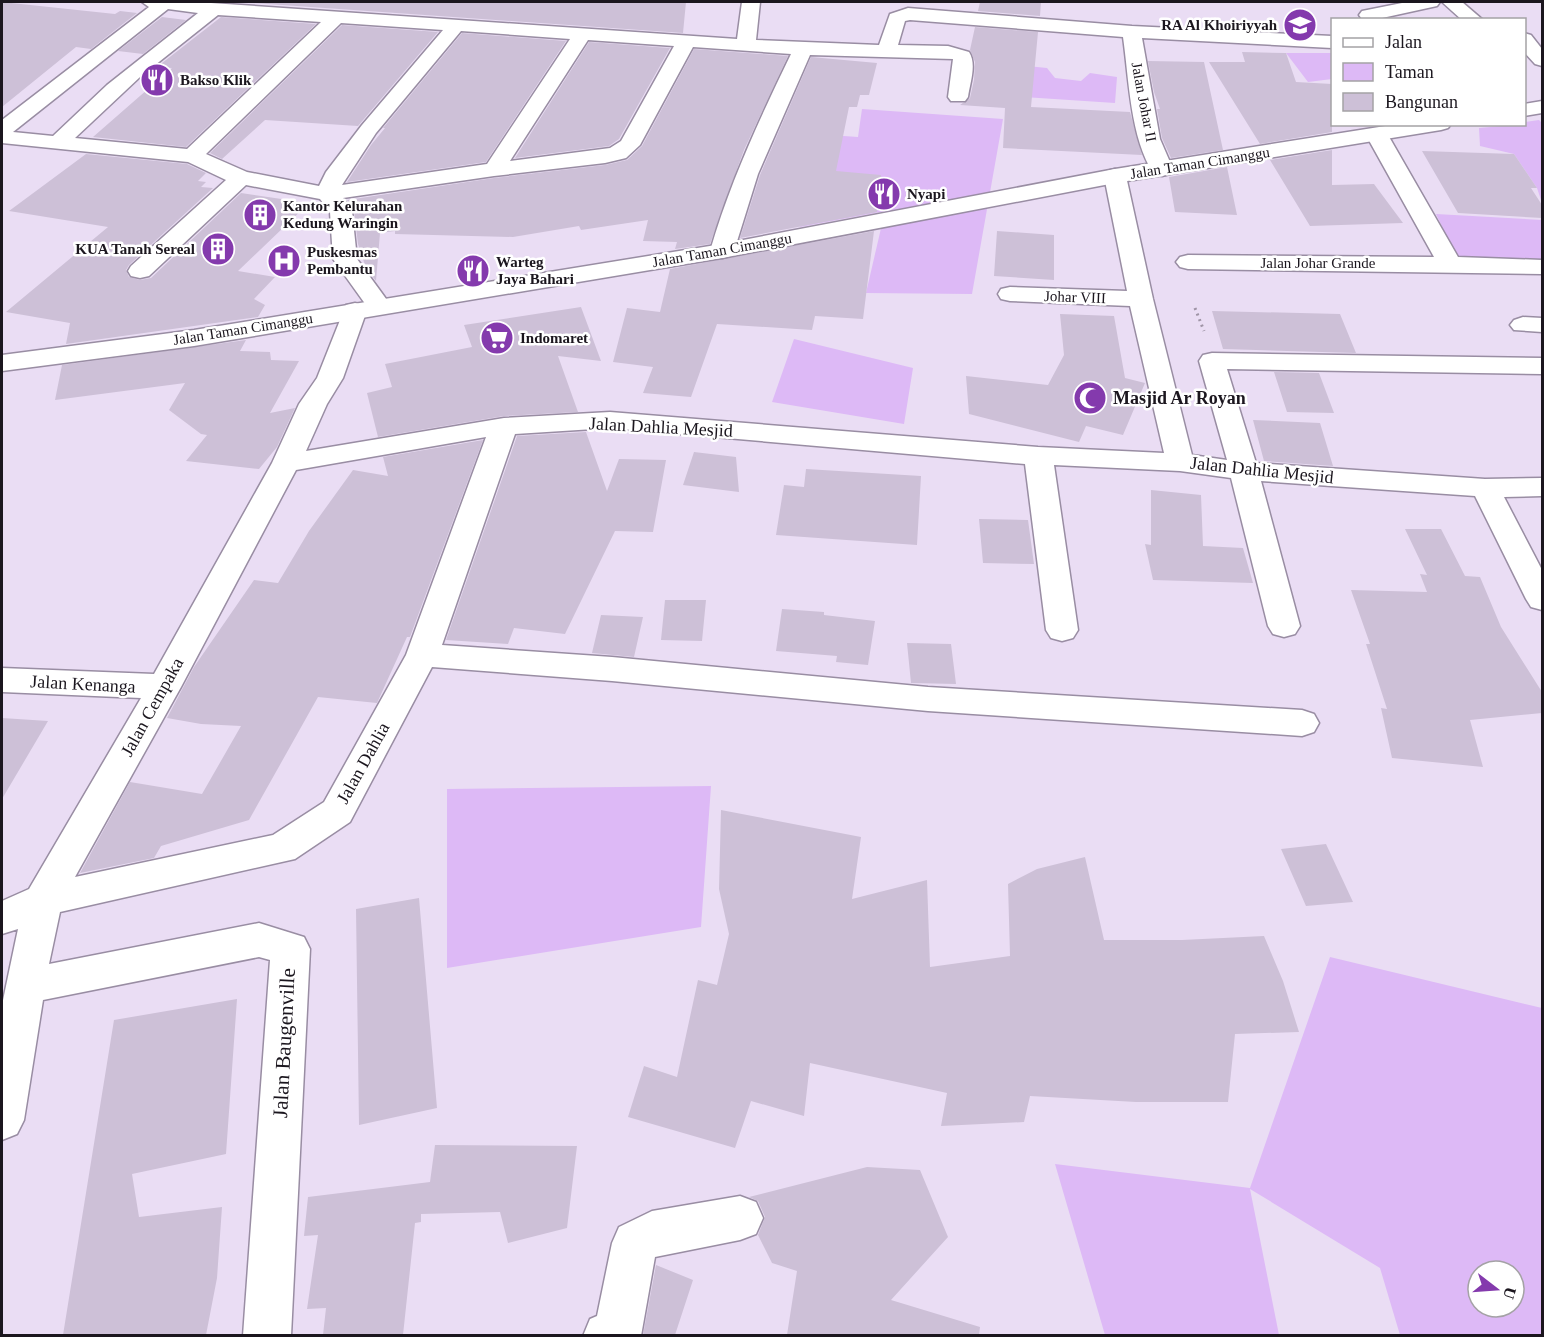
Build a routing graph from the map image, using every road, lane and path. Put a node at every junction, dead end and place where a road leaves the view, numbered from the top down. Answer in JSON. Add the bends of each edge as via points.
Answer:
{"nodes":[{"id":1,"x":161,"y":2,"type":"edge"},
{"id":2,"x":751,"y":2,"type":"edge"},
{"id":3,"x":1431,"y":2,"type":"edge"},
{"id":4,"x":1451,"y":2,"type":"edge"},
{"id":5,"x":214,"y":9,"type":"junction"},
{"id":6,"x":1368,"y":15,"type":"dead end"},
{"id":7,"x":337,"y":17,"type":"junction"},
{"id":8,"x":1471,"y":18,"type":"edge"},
{"id":9,"x":456,"y":26,"type":"junction"},
{"id":10,"x":1132,"y":32,"type":"junction"},
{"id":11,"x":583,"y":33,"type":"junction"},
{"id":12,"x":687,"y":40,"type":"junction"},
{"id":13,"x":1526,"y":41,"type":"edge"},
{"id":14,"x":1331,"y":42,"type":"edge"},
{"id":15,"x":746,"y":44,"type":"junction"},
{"id":16,"x":803,"y":48,"type":"junction"},
{"id":17,"x":887,"y":51,"type":"junction"},
{"id":18,"x":1542,"y":60,"type":"edge"},
{"id":19,"x":958,"y":97,"type":"dead end"},
{"id":20,"x":1542,"y":107,"type":"edge"},
{"id":21,"x":1526,"y":110,"type":"edge"},
{"id":22,"x":1429,"y":126,"type":"edge"},
{"id":23,"x":2,"y":130,"type":"edge"},
{"id":24,"x":1377,"y":135,"type":"junction"},
{"id":25,"x":2,"y":137,"type":"edge"},
{"id":26,"x":58,"y":143,"type":"junction"},
{"id":27,"x":192,"y":156,"type":"junction"},
{"id":28,"x":494,"y":169,"type":"junction"},
{"id":29,"x":1162,"y":170,"type":"junction"},
{"id":30,"x":1115,"y":176,"type":"junction"},
{"id":31,"x":241,"y":178,"type":"junction"},
{"id":32,"x":327,"y":194,"type":"junction"},
{"id":33,"x":722,"y":251,"type":"junction"},
{"id":34,"x":1188,"y":262,"type":"dead end"},
{"id":35,"x":1448,"y":264,"type":"junction"},
{"id":36,"x":1542,"y":267,"type":"edge"},
{"id":37,"x":140,"y":271,"type":"dead end"},
{"id":38,"x":1010,"y":294,"type":"dead end"},
{"id":39,"x":1141,"y":299,"type":"junction"},
{"id":40,"x":368,"y":308,"type":"junction"},
{"id":41,"x":2,"y":363,"type":"edge"},
{"id":42,"x":1542,"y":366,"type":"edge"},
{"id":43,"x":504,"y":426,"type":"junction"},
{"id":44,"x":1038,"y":456,"type":"junction"},
{"id":45,"x":1180,"y":462,"type":"junction"},
{"id":46,"x":286,"y":464,"type":"junction"},
{"id":47,"x":1244,"y":471,"type":"junction"},
{"id":48,"x":1542,"y":487,"type":"edge"},
{"id":49,"x":1485,"y":488,"type":"junction"},
{"id":50,"x":1542,"y":598,"type":"edge"},
{"id":51,"x":1284,"y":626,"type":"dead end"},
{"id":52,"x":1062,"y":630,"type":"dead end"},
{"id":53,"x":422,"y":655,"type":"junction"},
{"id":54,"x":2,"y":680,"type":"edge"},
{"id":55,"x":164,"y":687,"type":"junction"},
{"id":56,"x":1302,"y":723,"type":"dead end"},
{"id":57,"x":43,"y":900,"type":"junction"},
{"id":58,"x":2,"y":918,"type":"edge"},
{"id":59,"x":25,"y":986,"type":"junction"},
{"id":60,"x":2,"y":1120,"type":"edge"},
{"id":61,"x":740,"y":1218,"type":"dead end"},
{"id":62,"x":267,"y":1335,"type":"edge"},
{"id":63,"x":607,"y":1335,"type":"edge"}],
"edges":[{"from":1,"to":5,"type":"street"},
{"from":1,"to":23,"type":"street","via":[[126,36]]},
{"from":2,"to":15,"type":"street"},
{"from":3,"to":6,"type":"street"},
{"from":4,"to":8,"type":"street"},
{"from":5,"to":7,"type":"street"},
{"from":5,"to":26,"type":"street","via":[[108,93]]},
{"from":7,"to":9,"type":"street"},
{"from":7,"to":27,"type":"street"},
{"from":9,"to":11,"type":"street"},
{"from":9,"to":32,"type":"street","via":[[369,129],[334,177]]},
{"from":10,"to":14,"type":"street"},
{"from":10,"to":17,"type":"street","via":[[908,14],[897,18]]},
{"from":10,"to":29,"type":"street","name":"Jalan Johar II","via":[[1149,140]]},
{"from":11,"to":12,"type":"street"},
{"from":11,"to":28,"type":"street"},
{"from":12,"to":15,"type":"street"},
{"from":12,"to":28,"type":"street","via":[[624,149],[605,157]]},
{"from":13,"to":18,"type":"street"},
{"from":15,"to":16,"type":"street"},
{"from":16,"to":17,"type":"street"},
{"from":16,"to":33,"type":"street","via":[[771,116]]},
{"from":17,"to":19,"type":"street","via":[[948,52],[963,56]]},
{"from":20,"to":21,"type":"street"},
{"from":22,"to":24,"type":"street","name":"Jalan Taman Cimanggu"},
{"from":24,"to":29,"type":"street","name":"Jalan Taman Cimanggu"},
{"from":24,"to":35,"type":"street"},
{"from":25,"to":26,"type":"street"},
{"from":26,"to":27,"type":"street"},
{"from":27,"to":31,"type":"street"},
{"from":28,"to":32,"type":"street"},
{"from":29,"to":30,"type":"street","name":"Jalan Taman Cimanggu"},
{"from":30,"to":33,"type":"street","name":"Jalan Taman Cimanggu"},
{"from":30,"to":39,"type":"street"},
{"from":31,"to":32,"type":"street"},
{"from":31,"to":37,"type":"street"},
{"from":32,"to":40,"type":"street","via":[[341,211],[345,259]]},
{"from":33,"to":40,"type":"street","name":"Jalan Taman Cimanggu"},
{"from":34,"to":35,"type":"street","name":"Jalan Johar Grande"},
{"from":35,"to":36,"type":"street","name":"Jalan Johar Grande"},
{"from":38,"to":39,"type":"street","name":"Johar VIII"},
{"from":39,"to":45,"type":"street"},
{"from":40,"to":41,"type":"street","name":"Jalan Taman Cimanggu","via":[[194,338]]},
{"from":40,"to":46,"type":"street","name":"Jalan Cempaka","via":[[314,404]]},
{"from":42,"to":47,"type":"street","via":[[1212,361]]},
{"from":43,"to":44,"type":"street","name":"Jalan Dahlia Mesjid","via":[[610,420]]},
{"from":43,"to":46,"type":"street","name":"Jalan Dahlia Mesjid"},
{"from":43,"to":53,"type":"street","name":"Jalan Dahlia"},
{"from":44,"to":45,"type":"street","name":"Jalan Dahlia Mesjid"},
{"from":44,"to":52,"type":"street"},
{"from":45,"to":47,"type":"street","name":"Jalan Dahlia Mesjid"},
{"from":46,"to":55,"type":"street","name":"Jalan Cempaka"},
{"from":47,"to":49,"type":"street","name":"Jalan Dahlia Mesjid"},
{"from":47,"to":51,"type":"street"},
{"from":48,"to":49,"type":"street","name":"Jalan Dahlia Mesjid"},
{"from":49,"to":50,"type":"street"},
{"from":53,"to":56,"type":"street","via":[[928,699]]},
{"from":53,"to":57,"type":"street","name":"Jalan Dahlia","via":[[337,812],[282,848]]},
{"from":54,"to":55,"type":"street","name":"Jalan Kenanga"},
{"from":55,"to":57,"type":"street","name":"Jalan Cempaka"},
{"from":57,"to":58,"type":"street"},
{"from":57,"to":59,"type":"street","name":"Jalan Cempaka"},
{"from":59,"to":60,"type":"street","name":"Jalan Cempaka"},
{"from":59,"to":62,"type":"street","name":"Jalan Baugenville","via":[[259,940],[290,949]]},
{"from":61,"to":63,"type":"street","via":[[652,1234],[634,1243],[618,1334]]}]}
